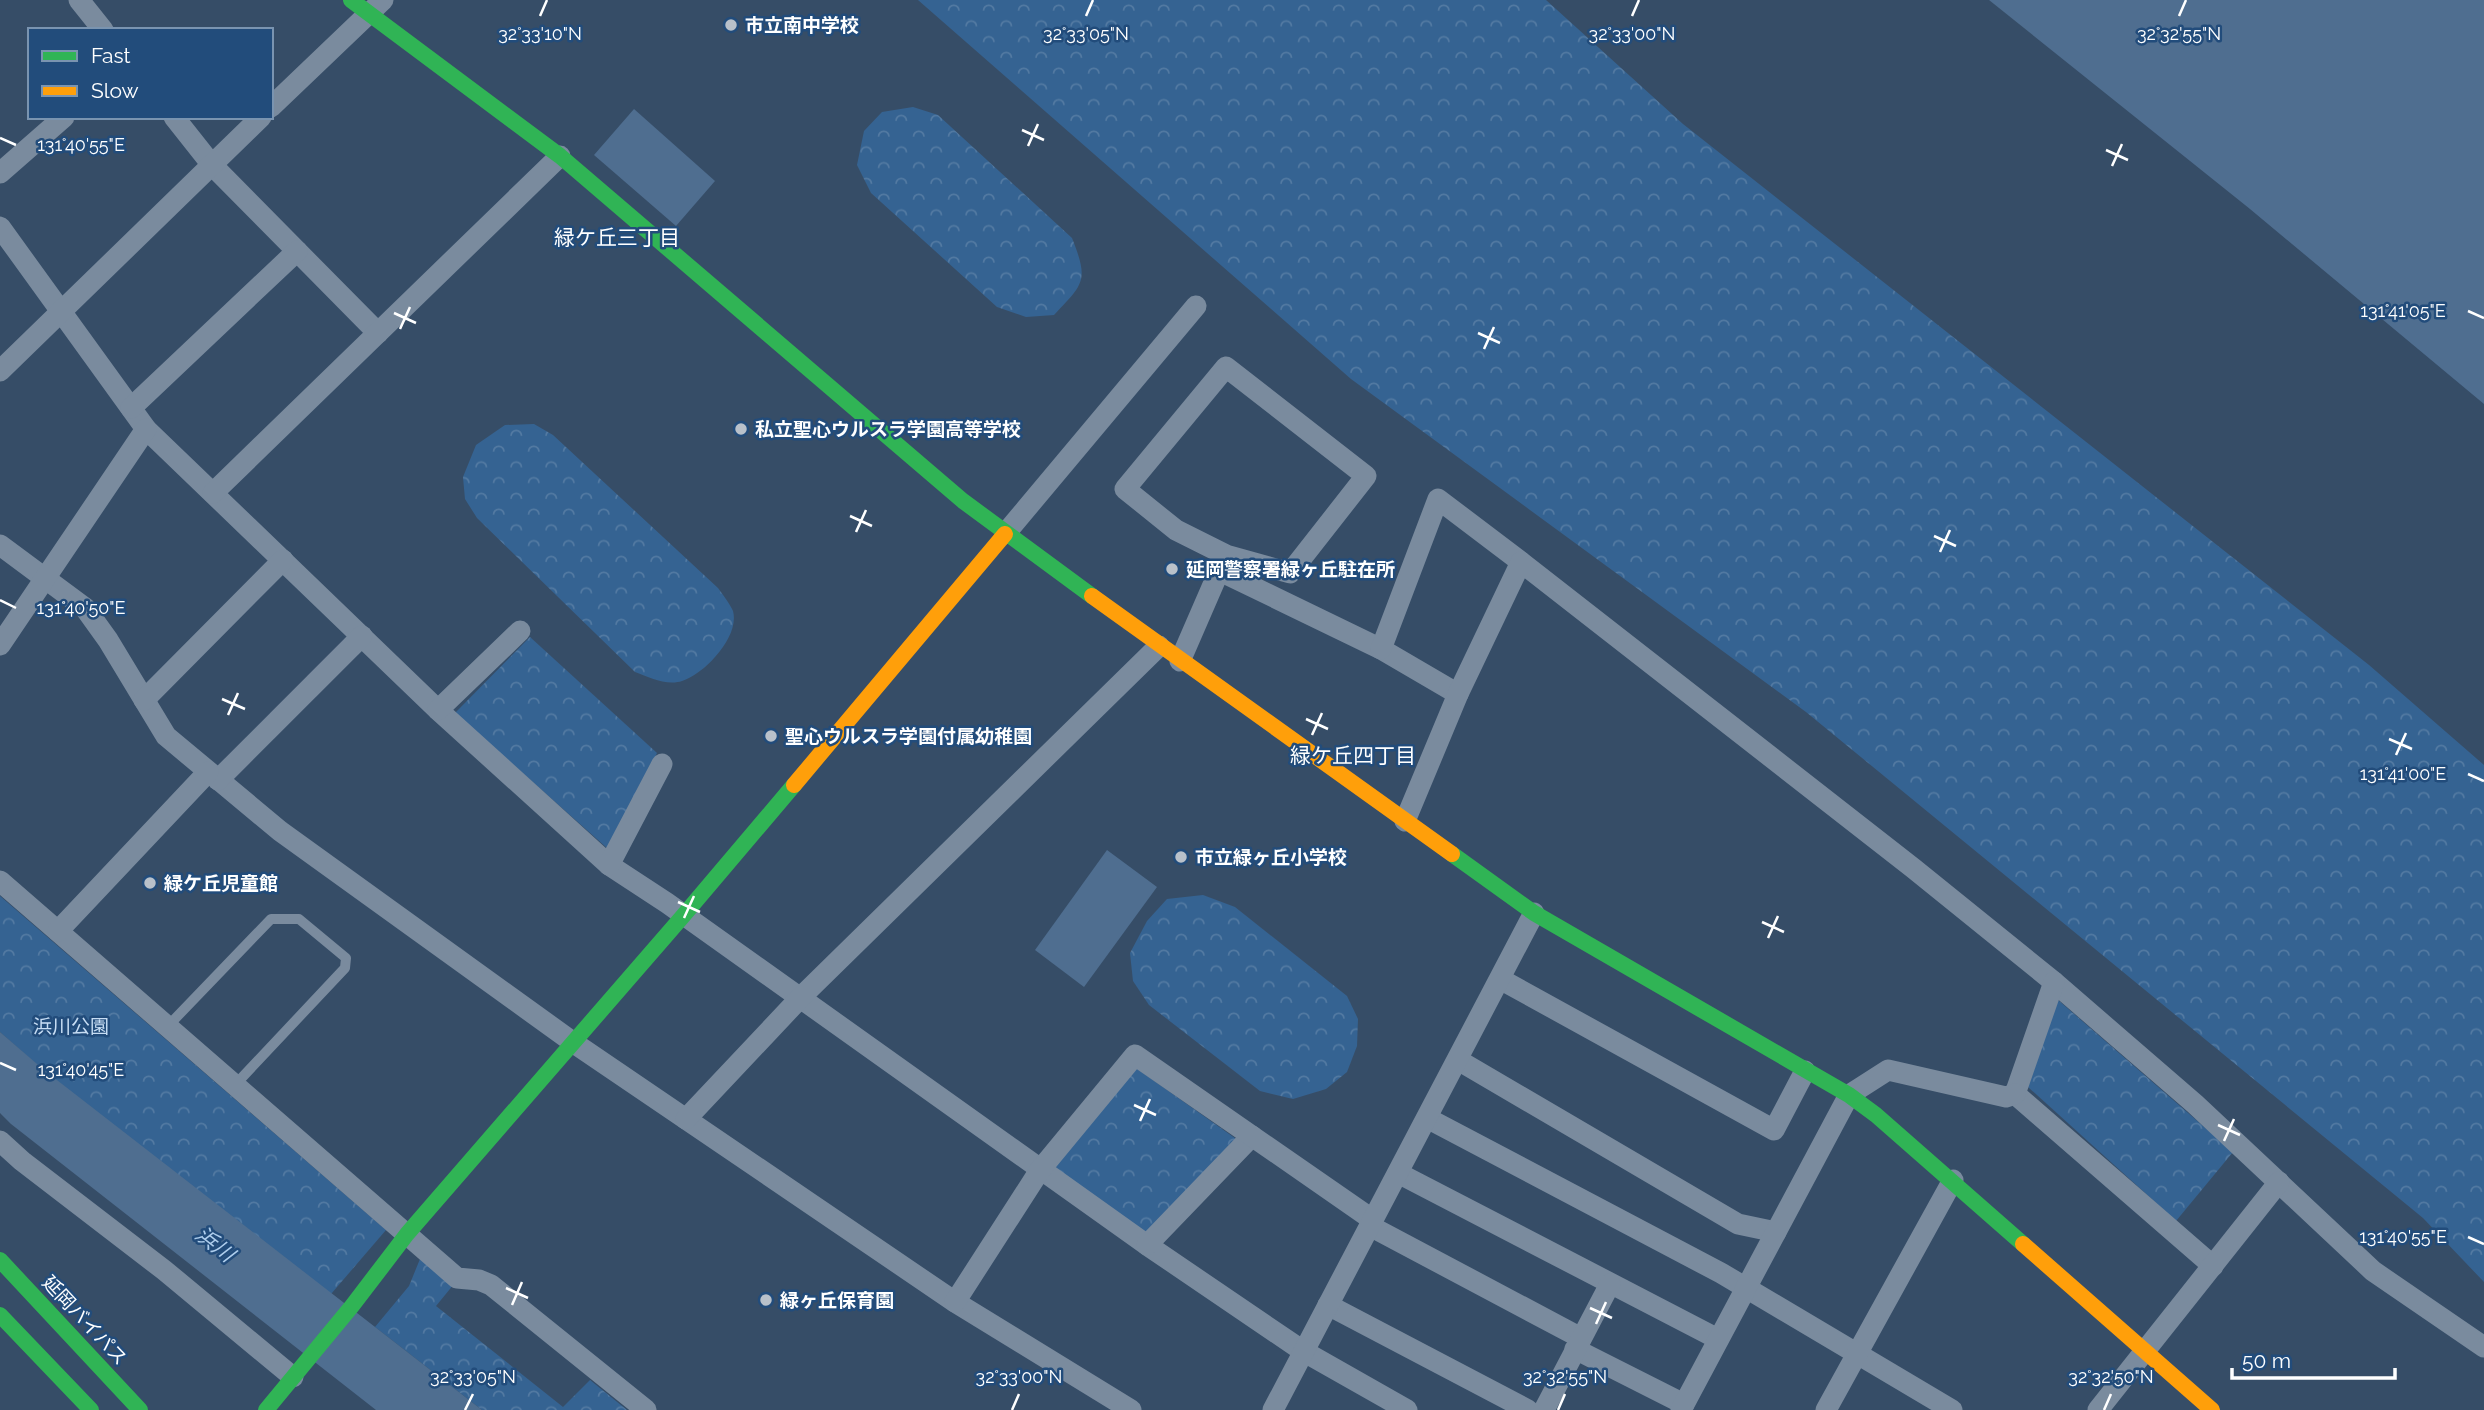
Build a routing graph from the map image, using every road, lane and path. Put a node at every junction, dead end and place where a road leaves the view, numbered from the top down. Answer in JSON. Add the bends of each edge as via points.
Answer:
{"nodes":[{"id":1,"x":79,"y":0,"type":"edge"},
{"id":2,"x":351,"y":0,"type":"edge"},
{"id":3,"x":376,"y":6,"type":"edge"},
{"id":4,"x":101,"y":28,"type":"edge"},
{"id":5,"x":273,"y":105,"type":"edge"},
{"id":6,"x":62,"y":119,"type":"edge"},
{"id":7,"x":176,"y":119,"type":"edge"},
{"id":8,"x":259,"y":119,"type":"edge"},
{"id":9,"x":560,"y":156,"type":"junction"},
{"id":10,"x":212,"y":164,"type":"junction"},
{"id":11,"x":0,"y":173,"type":"edge"},
{"id":12,"x":0,"y":227,"type":"edge"},
{"id":13,"x":298,"y":251,"type":"junction"},
{"id":14,"x":1196,"y":306,"type":"dead end"},
{"id":15,"x":60,"y":312,"type":"junction"},
{"id":16,"x":378,"y":333,"type":"junction"},
{"id":17,"x":0,"y":371,"type":"edge"},
{"id":18,"x":131,"y":408,"type":"junction"},
{"id":19,"x":146,"y":429,"type":"junction"},
{"id":20,"x":213,"y":493,"type":"junction"},
{"id":21,"x":1005,"y":534,"type":"junction"},
{"id":22,"x":0,"y":545,"type":"edge"},
{"id":23,"x":283,"y":560,"type":"junction"},
{"id":24,"x":1521,"y":562,"type":"junction"},
{"id":25,"x":1223,"y":563,"type":"junction"},
{"id":26,"x":45,"y":577,"type":"junction"},
{"id":27,"x":520,"y":631,"type":"dead end"},
{"id":28,"x":362,"y":636,"type":"junction"},
{"id":29,"x":0,"y":645,"type":"edge"},
{"id":30,"x":1159,"y":646,"type":"junction"},
{"id":31,"x":1381,"y":649,"type":"junction"},
{"id":32,"x":1180,"y":661,"type":"junction"},
{"id":33,"x":1458,"y":694,"type":"junction"},
{"id":34,"x":144,"y":700,"type":"junction"},
{"id":35,"x":438,"y":710,"type":"junction"},
{"id":36,"x":662,"y":764,"type":"dead end"},
{"id":37,"x":213,"y":776,"type":"junction"},
{"id":38,"x":1405,"y":821,"type":"junction"},
{"id":39,"x":610,"y":865,"type":"junction"},
{"id":40,"x":0,"y":881,"type":"edge"},
{"id":41,"x":1534,"y":914,"type":"junction"},
{"id":42,"x":683,"y":916,"type":"junction"},
{"id":43,"x":58,"y":931,"type":"junction"},
{"id":44,"x":1500,"y":979,"type":"junction"},
{"id":45,"x":2054,"y":982,"type":"junction"},
{"id":46,"x":800,"y":998,"type":"junction"},
{"id":47,"x":167,"y":1026,"type":"junction"},
{"id":48,"x":574,"y":1043,"type":"junction"},
{"id":49,"x":1458,"y":1060,"type":"junction"},
{"id":50,"x":1805,"y":1071,"type":"junction"},
{"id":51,"x":235,"y":1085,"type":"junction"},
{"id":52,"x":2015,"y":1094,"type":"junction"},
{"id":53,"x":1849,"y":1095,"type":"junction"},
{"id":54,"x":1427,"y":1118,"type":"junction"},
{"id":55,"x":686,"y":1119,"type":"junction"},
{"id":56,"x":1252,"y":1136,"type":"junction"},
{"id":57,"x":0,"y":1141,"type":"edge"},
{"id":58,"x":1040,"y":1170,"type":"junction"},
{"id":59,"x":1398,"y":1173,"type":"junction"},
{"id":60,"x":1953,"y":1180,"type":"junction"},
{"id":61,"x":2279,"y":1182,"type":"junction"},
{"id":62,"x":1371,"y":1223,"type":"junction"},
{"id":63,"x":1776,"y":1232,"type":"junction"},
{"id":64,"x":407,"y":1234,"type":"junction"},
{"id":65,"x":1147,"y":1245,"type":"junction"},
{"id":66,"x":0,"y":1259,"type":"edge"},
{"id":67,"x":2213,"y":1266,"type":"junction"},
{"id":68,"x":1610,"y":1284,"type":"junction"},
{"id":69,"x":1746,"y":1288,"type":"junction"},
{"id":70,"x":955,"y":1302,"type":"junction"},
{"id":71,"x":1328,"y":1305,"type":"junction"},
{"id":72,"x":0,"y":1315,"type":"edge"},
{"id":73,"x":1718,"y":1339,"type":"junction"},
{"id":74,"x":1578,"y":1344,"type":"junction"},
{"id":75,"x":2484,"y":1347,"type":"edge"},
{"id":76,"x":2146,"y":1350,"type":"junction"},
{"id":77,"x":1303,"y":1351,"type":"junction"},
{"id":78,"x":1857,"y":1354,"type":"junction"},
{"id":79,"x":296,"y":1374,"type":"junction"},
{"id":80,"x":1683,"y":1407,"type":"edge"},
{"id":81,"x":91,"y":1410,"type":"edge"},
{"id":82,"x":140,"y":1410,"type":"edge"},
{"id":83,"x":266,"y":1410,"type":"edge"},
{"id":84,"x":646,"y":1410,"type":"edge"},
{"id":85,"x":1131,"y":1410,"type":"edge"},
{"id":86,"x":1273,"y":1410,"type":"edge"},
{"id":87,"x":1407,"y":1410,"type":"edge"},
{"id":88,"x":1528,"y":1410,"type":"edge"},
{"id":89,"x":1544,"y":1410,"type":"edge"},
{"id":90,"x":1826,"y":1410,"type":"edge"},
{"id":91,"x":1952,"y":1410,"type":"edge"},
{"id":92,"x":2098,"y":1410,"type":"edge"},
{"id":93,"x":2212,"y":1410,"type":"edge"}],
"edges":[{"from":1,"to":4,"type":"street"},
{"from":2,"to":3,"type":"main road"},
{"from":3,"to":5,"type":"street"},
{"from":3,"to":9,"type":"main road"},
{"from":6,"to":11,"type":"street"},
{"from":7,"to":10,"type":"street"},
{"from":8,"to":10,"type":"street"},
{"from":9,"to":16,"type":"street"},
{"from":9,"to":21,"type":"main road"},
{"from":10,"to":13,"type":"street"},
{"from":10,"to":15,"type":"street"},
{"from":12,"to":15,"type":"street"},
{"from":13,"to":16,"type":"street"},
{"from":13,"to":18,"type":"street"},
{"from":14,"to":21,"type":"street"},
{"from":15,"to":17,"type":"street"},
{"from":15,"to":18,"type":"street"},
{"from":16,"to":20,"type":"street"},
{"from":18,"to":19,"type":"street"},
{"from":19,"to":20,"type":"street"},
{"from":19,"to":26,"type":"street"},
{"from":20,"to":23,"type":"street"},
{"from":21,"to":30,"type":"main road"},
{"from":21,"to":42,"type":"main road"},
{"from":22,"to":26,"type":"street"},
{"from":23,"to":28,"type":"street"},
{"from":23,"to":34,"type":"street"},
{"from":24,"to":31,"type":"street","via":[[1438,499]]},
{"from":24,"to":33,"type":"street"},
{"from":24,"to":45,"type":"street"},
{"from":25,"to":25,"type":"street","via":[[1125,489],[1226,367],[1366,476],[1290,573]]},
{"from":25,"to":31,"type":"street"},
{"from":25,"to":32,"type":"street"},
{"from":26,"to":29,"type":"street"},
{"from":26,"to":34,"type":"street","via":[[85,608]]},
{"from":27,"to":35,"type":"street"},
{"from":28,"to":35,"type":"street"},
{"from":28,"to":37,"type":"street"},
{"from":30,"to":32,"type":"main road"},
{"from":30,"to":46,"type":"street"},
{"from":31,"to":33,"type":"street"},
{"from":32,"to":38,"type":"main road"},
{"from":33,"to":38,"type":"street"},
{"from":34,"to":37,"type":"street","via":[[166,736]]},
{"from":35,"to":39,"type":"street"},
{"from":36,"to":39,"type":"street"},
{"from":37,"to":43,"type":"street"},
{"from":37,"to":48,"type":"street","via":[[280,831]]},
{"from":38,"to":41,"type":"main road"},
{"from":39,"to":42,"type":"street"},
{"from":40,"to":43,"type":"street"},
{"from":41,"to":44,"type":"street"},
{"from":41,"to":50,"type":"main road"},
{"from":42,"to":46,"type":"street"},
{"from":42,"to":48,"type":"main road"},
{"from":43,"to":47,"type":"street"},
{"from":44,"to":49,"type":"street"},
{"from":44,"to":50,"type":"street","via":[[1774,1130]]},
{"from":45,"to":52,"type":"street"},
{"from":45,"to":61,"type":"street"},
{"from":46,"to":55,"type":"street"},
{"from":46,"to":58,"type":"street"},
{"from":47,"to":51,"type":"street"},
{"from":47,"to":51,"type":"lane","via":[[271,919],[299,919],[346,958],[345,968]]},
{"from":48,"to":55,"type":"street"},
{"from":48,"to":64,"type":"main road"},
{"from":49,"to":54,"type":"street"},
{"from":49,"to":63,"type":"street","via":[[1738,1224]]},
{"from":50,"to":53,"type":"main road"},
{"from":51,"to":64,"type":"street"},
{"from":52,"to":53,"type":"street","via":[[2006,1097],[1888,1070]]},
{"from":52,"to":67,"type":"street"},
{"from":53,"to":60,"type":"main road"},
{"from":53,"to":63,"type":"street"},
{"from":54,"to":59,"type":"street"},
{"from":54,"to":69,"type":"street"},
{"from":55,"to":70,"type":"street"},
{"from":56,"to":58,"type":"street","via":[[1135,1055]]},
{"from":56,"to":62,"type":"street"},
{"from":56,"to":65,"type":"street"},
{"from":57,"to":79,"type":"street"},
{"from":58,"to":65,"type":"street"},
{"from":58,"to":70,"type":"street"},
{"from":59,"to":62,"type":"street"},
{"from":59,"to":68,"type":"street"},
{"from":60,"to":76,"type":"main road"},
{"from":60,"to":78,"type":"street"},
{"from":61,"to":67,"type":"street"},
{"from":61,"to":75,"type":"street","via":[[2373,1271]]},
{"from":62,"to":71,"type":"street"},
{"from":62,"to":74,"type":"street"},
{"from":63,"to":69,"type":"street"},
{"from":64,"to":79,"type":"main road"},
{"from":64,"to":84,"type":"street","via":[[457,1278],[491,1285]]},
{"from":65,"to":77,"type":"street"},
{"from":66,"to":82,"type":"main road","name":"延岡バイパス"},
{"from":67,"to":76,"type":"street"},
{"from":68,"to":73,"type":"street"},
{"from":68,"to":74,"type":"street"},
{"from":69,"to":73,"type":"street"},
{"from":69,"to":78,"type":"street"},
{"from":70,"to":85,"type":"street"},
{"from":71,"to":77,"type":"street"},
{"from":71,"to":88,"type":"street"},
{"from":72,"to":81,"type":"main road"},
{"from":73,"to":80,"type":"street"},
{"from":74,"to":80,"type":"street"},
{"from":74,"to":89,"type":"street"},
{"from":76,"to":92,"type":"street"},
{"from":76,"to":93,"type":"main road"},
{"from":77,"to":86,"type":"street"},
{"from":77,"to":87,"type":"street"},
{"from":78,"to":90,"type":"street"},
{"from":78,"to":91,"type":"street"},
{"from":79,"to":83,"type":"main road"}]}
